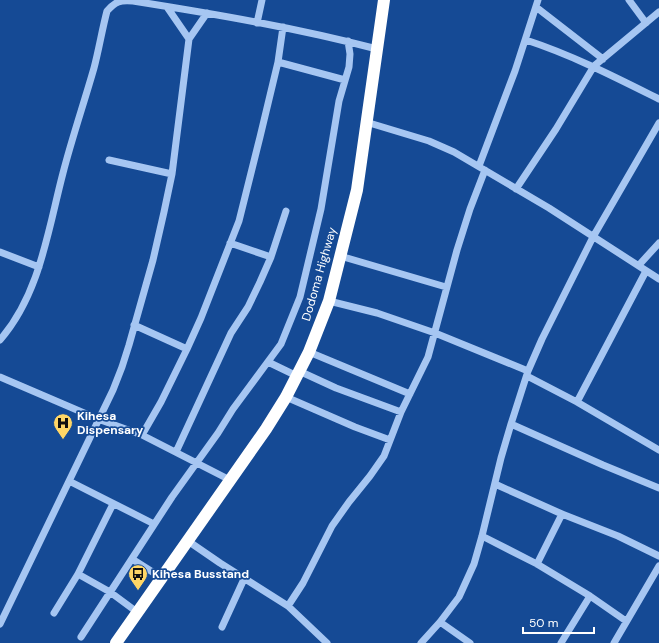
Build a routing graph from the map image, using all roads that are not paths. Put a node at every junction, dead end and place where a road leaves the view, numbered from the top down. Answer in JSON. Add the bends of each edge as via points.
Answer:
{"nodes":[{"id":1,"x":120,"y":0,"type":"edge"},
{"id":2,"x":262,"y":0,"type":"edge"},
{"id":3,"x":384,"y":0,"type":"edge"},
{"id":4,"x":629,"y":0,"type":"edge"},
{"id":5,"x":537,"y":3,"type":"edge"},
{"id":6,"x":167,"y":7,"type":"junction"},
{"id":7,"x":659,"y":12,"type":"edge"},
{"id":8,"x":207,"y":13,"type":"junction"},
{"id":9,"x":257,"y":22,"type":"junction"},
{"id":10,"x":646,"y":22,"type":"junction"},
{"id":11,"x":283,"y":27,"type":"junction"},
{"id":12,"x":190,"y":39,"type":"junction"},
{"id":13,"x":526,"y":40,"type":"junction"},
{"id":14,"x":348,"y":41,"type":"junction"},
{"id":15,"x":377,"y":49,"type":"junction"},
{"id":16,"x":603,"y":59,"type":"junction"},
{"id":17,"x":278,"y":62,"type":"junction"},
{"id":18,"x":594,"y":66,"type":"junction"},
{"id":19,"x":345,"y":80,"type":"junction"},
{"id":20,"x":659,"y":99,"type":"edge"},
{"id":21,"x":366,"y":122,"type":"junction"},
{"id":22,"x":659,"y":124,"type":"edge"},
{"id":23,"x":109,"y":160,"type":"dead end"},
{"id":24,"x":478,"y":166,"type":"junction"},
{"id":25,"x":485,"y":170,"type":"junction"},
{"id":26,"x":172,"y":174,"type":"junction"},
{"id":27,"x":516,"y":188,"type":"junction"},
{"id":28,"x":286,"y":211,"type":"dead end"},
{"id":29,"x":593,"y":237,"type":"junction"},
{"id":30,"x":230,"y":243,"type":"junction"},
{"id":31,"x":659,"y":243,"type":"edge"},
{"id":32,"x":0,"y":252,"type":"edge"},
{"id":33,"x":340,"y":256,"type":"junction"},
{"id":34,"x":271,"y":257,"type":"junction"},
{"id":35,"x":639,"y":265,"type":"junction"},
{"id":36,"x":39,"y":267,"type":"junction"},
{"id":37,"x":646,"y":271,"type":"junction"},
{"id":38,"x":659,"y":279,"type":"edge"},
{"id":39,"x":446,"y":287,"type":"junction"},
{"id":40,"x":329,"y":301,"type":"junction"},
{"id":41,"x":134,"y":325,"type":"junction"},
{"id":42,"x":435,"y":333,"type":"junction"},
{"id":43,"x":0,"y":340,"type":"edge"},
{"id":44,"x":187,"y":349,"type":"junction"},
{"id":45,"x":309,"y":352,"type":"junction"},
{"id":46,"x":268,"y":362,"type":"junction"},
{"id":47,"x":528,"y":373,"type":"junction"},
{"id":48,"x":298,"y":374,"type":"junction"},
{"id":49,"x":0,"y":376,"type":"edge"},
{"id":50,"x":410,"y":394,"type":"junction"},
{"id":51,"x":286,"y":397,"type":"junction"},
{"id":52,"x":577,"y":402,"type":"junction"},
{"id":53,"x":401,"y":412,"type":"junction"},
{"id":54,"x":98,"y":419,"type":"junction"},
{"id":55,"x":511,"y":424,"type":"junction"},
{"id":56,"x":142,"y":435,"type":"junction"},
{"id":57,"x":390,"y":440,"type":"junction"},
{"id":58,"x":659,"y":450,"type":"edge"},
{"id":59,"x":176,"y":452,"type":"junction"},
{"id":60,"x":197,"y":463,"type":"junction"},
{"id":61,"x":230,"y":480,"type":"junction"},
{"id":62,"x":69,"y":481,"type":"junction"},
{"id":63,"x":495,"y":484,"type":"junction"},
{"id":64,"x":659,"y":488,"type":"edge"},
{"id":65,"x":113,"y":504,"type":"junction"},
{"id":66,"x":562,"y":514,"type":"junction"},
{"id":67,"x":154,"y":524,"type":"junction"},
{"id":68,"x":482,"y":536,"type":"junction"},
{"id":69,"x":188,"y":541,"type":"junction"},
{"id":70,"x":659,"y":556,"type":"edge"},
{"id":71,"x":132,"y":559,"type":"junction"},
{"id":72,"x":538,"y":564,"type":"junction"},
{"id":73,"x":659,"y":566,"type":"edge"},
{"id":74,"x":78,"y":574,"type":"junction"},
{"id":75,"x":162,"y":578,"type":"junction"},
{"id":76,"x":244,"y":579,"type":"junction"},
{"id":77,"x":110,"y":592,"type":"junction"},
{"id":78,"x":590,"y":596,"type":"junction"},
{"id":79,"x":288,"y":606,"type":"junction"},
{"id":80,"x":137,"y":612,"type":"junction"},
{"id":81,"x":54,"y":613,"type":"dead end"},
{"id":82,"x":626,"y":621,"type":"junction"},
{"id":83,"x":440,"y":622,"type":"junction"},
{"id":84,"x":0,"y":624,"type":"edge"},
{"id":85,"x":222,"y":627,"type":"dead end"},
{"id":86,"x":81,"y":637,"type":"dead end"},
{"id":87,"x":116,"y":643,"type":"edge"},
{"id":88,"x":327,"y":643,"type":"edge"},
{"id":89,"x":421,"y":643,"type":"edge"},
{"id":90,"x":470,"y":643,"type":"edge"},
{"id":91,"x":561,"y":643,"type":"edge"},
{"id":92,"x":614,"y":643,"type":"edge"}],
"edges":[{"from":1,"to":6,"type":"street"},
{"from":1,"to":36,"type":"street","via":[[107,11]]},
{"from":2,"to":9,"type":"street"},
{"from":3,"to":15,"type":"highway","name":"Dodoma Highway"},
{"from":4,"to":10,"type":"street"},
{"from":5,"to":13,"type":"street"},
{"from":5,"to":16,"type":"street"},
{"from":6,"to":8,"type":"street"},
{"from":6,"to":12,"type":"street"},
{"from":7,"to":10,"type":"street"},
{"from":8,"to":9,"type":"street"},
{"from":8,"to":12,"type":"street"},
{"from":9,"to":11,"type":"street"},
{"from":10,"to":16,"type":"street"},
{"from":11,"to":14,"type":"street"},
{"from":11,"to":17,"type":"street"},
{"from":12,"to":26,"type":"street"},
{"from":13,"to":18,"type":"street"},
{"from":13,"to":24,"type":"street"},
{"from":14,"to":15,"type":"street"},
{"from":14,"to":19,"type":"street","via":[[350,54]]},
{"from":15,"to":21,"type":"highway","name":"Dodoma Highway"},
{"from":16,"to":18,"type":"street"},
{"from":17,"to":19,"type":"street"},
{"from":17,"to":30,"type":"street","via":[[240,215]]},
{"from":18,"to":20,"type":"street"},
{"from":18,"to":27,"type":"street"},
{"from":19,"to":46,"type":"street","via":[[322,209],[300,297],[280,344]]},
{"from":21,"to":24,"type":"street","via":[[429,141]]},
{"from":21,"to":33,"type":"highway","name":"Dodoma Highway","via":[[357,190]]},
{"from":22,"to":29,"type":"street"},
{"from":23,"to":26,"type":"street"},
{"from":24,"to":25,"type":"street"},
{"from":25,"to":27,"type":"street"},
{"from":25,"to":39,"type":"street"},
{"from":26,"to":41,"type":"street","via":[[155,253]]},
{"from":27,"to":29,"type":"street"},
{"from":28,"to":34,"type":"street"},
{"from":29,"to":35,"type":"street"},
{"from":29,"to":47,"type":"street"},
{"from":30,"to":34,"type":"street"},
{"from":30,"to":44,"type":"street"},
{"from":31,"to":35,"type":"street"},
{"from":32,"to":36,"type":"street"},
{"from":33,"to":39,"type":"street"},
{"from":33,"to":40,"type":"highway","name":"Dodoma Highway"},
{"from":34,"to":59,"type":"street","via":[[248,307],[231,333]]},
{"from":35,"to":37,"type":"street"},
{"from":36,"to":43,"type":"street","via":[[20,311]]},
{"from":37,"to":38,"type":"street"},
{"from":37,"to":52,"type":"street"},
{"from":39,"to":42,"type":"street"},
{"from":40,"to":42,"type":"street"},
{"from":40,"to":45,"type":"highway","name":"Dodoma Highway"},
{"from":41,"to":44,"type":"street"},
{"from":41,"to":54,"type":"street","via":[[122,367]]},
{"from":42,"to":47,"type":"street"},
{"from":42,"to":50,"type":"street","via":[[428,356]]},
{"from":44,"to":56,"type":"street"},
{"from":45,"to":48,"type":"highway","name":"Dodoma Highway"},
{"from":45,"to":50,"type":"street"},
{"from":46,"to":48,"type":"street"},
{"from":46,"to":60,"type":"street"},
{"from":47,"to":52,"type":"street"},
{"from":47,"to":55,"type":"street"},
{"from":48,"to":51,"type":"highway","name":"Dodoma Highway"},
{"from":48,"to":53,"type":"street"},
{"from":49,"to":54,"type":"street"},
{"from":50,"to":53,"type":"street"},
{"from":51,"to":57,"type":"street"},
{"from":51,"to":61,"type":"highway","name":"Dodoma Highway"},
{"from":52,"to":58,"type":"street"},
{"from":53,"to":57,"type":"street"},
{"from":54,"to":56,"type":"street"},
{"from":54,"to":62,"type":"street"},
{"from":55,"to":63,"type":"street"},
{"from":55,"to":64,"type":"street"},
{"from":56,"to":59,"type":"street"},
{"from":57,"to":79,"type":"street","via":[[384,456],[332,526],[303,583]]},
{"from":59,"to":60,"type":"street"},
{"from":60,"to":61,"type":"street"},
{"from":60,"to":67,"type":"street"},
{"from":61,"to":69,"type":"highway","name":"Dodoma Highway"},
{"from":62,"to":65,"type":"street"},
{"from":62,"to":84,"type":"street"},
{"from":63,"to":66,"type":"street"},
{"from":63,"to":68,"type":"street"},
{"from":65,"to":67,"type":"street"},
{"from":65,"to":74,"type":"street"},
{"from":66,"to":70,"type":"street","via":[[618,536]]},
{"from":66,"to":72,"type":"street"},
{"from":67,"to":71,"type":"street"},
{"from":68,"to":72,"type":"street"},
{"from":68,"to":83,"type":"street","via":[[474,564],[459,597]]},
{"from":69,"to":75,"type":"highway","name":"Dodoma Highway"},
{"from":69,"to":76,"type":"street"},
{"from":71,"to":75,"type":"street"},
{"from":71,"to":77,"type":"street"},
{"from":72,"to":78,"type":"street"},
{"from":73,"to":82,"type":"street"},
{"from":74,"to":77,"type":"street"},
{"from":74,"to":81,"type":"street"},
{"from":75,"to":80,"type":"highway","name":"Dodoma Highway"},
{"from":76,"to":79,"type":"street"},
{"from":76,"to":85,"type":"street"},
{"from":77,"to":80,"type":"street"},
{"from":77,"to":86,"type":"street"},
{"from":78,"to":82,"type":"street"},
{"from":78,"to":91,"type":"street"},
{"from":79,"to":88,"type":"street"},
{"from":80,"to":87,"type":"highway","name":"Dodoma Highway"},
{"from":82,"to":92,"type":"street"},
{"from":83,"to":89,"type":"street"},
{"from":83,"to":90,"type":"street"}]}
